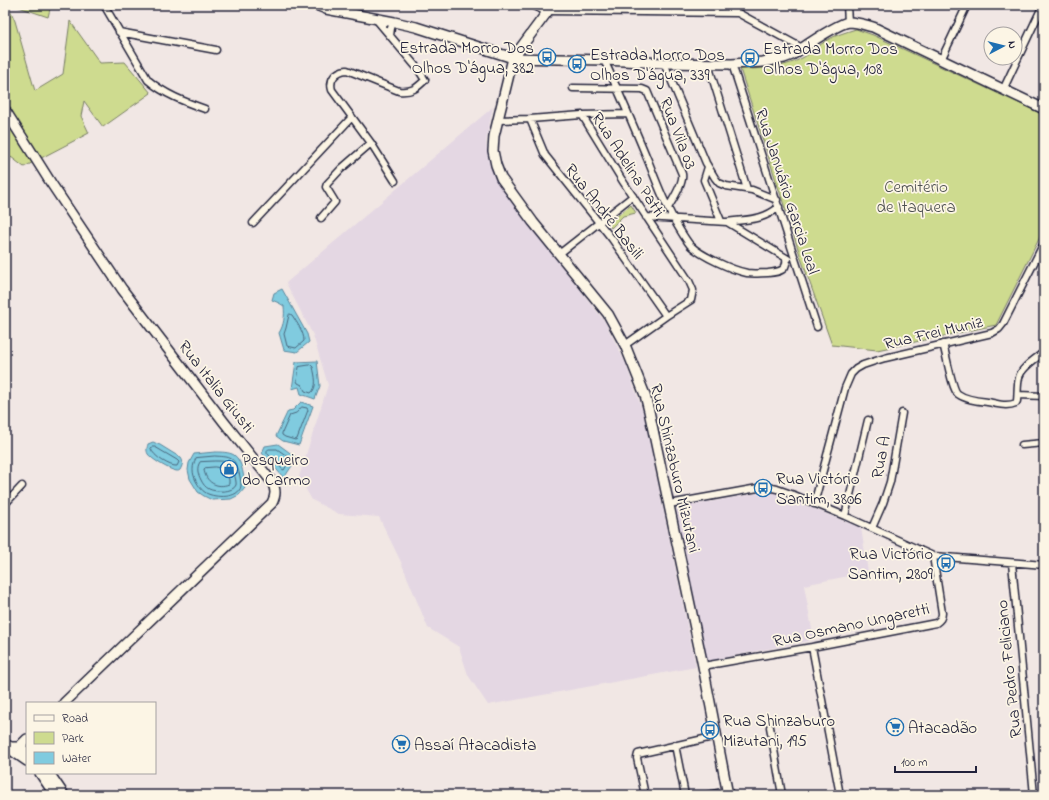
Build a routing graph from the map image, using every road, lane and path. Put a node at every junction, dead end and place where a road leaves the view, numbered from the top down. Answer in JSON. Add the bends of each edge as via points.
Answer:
{"nodes":[{"id":1,"x":104,"y":5,"type":"edge"},
{"id":2,"x":316,"y":5,"type":"edge"},
{"id":3,"x":535,"y":5,"type":"edge"},
{"id":4,"x":731,"y":5,"type":"edge"},
{"id":5,"x":847,"y":5,"type":"edge"},
{"id":6,"x":967,"y":5,"type":"edge"},
{"id":7,"x":1043,"y":5,"type":"edge"},
{"id":8,"x":327,"y":7,"type":"edge"},
{"id":9,"x":548,"y":11,"type":"junction"},
{"id":10,"x":738,"y":14,"type":"junction"},
{"id":11,"x":375,"y":18,"type":"junction"},
{"id":12,"x":394,"y":22,"type":"junction"},
{"id":13,"x":848,"y":22,"type":"junction"},
{"id":14,"x":119,"y":32,"type":"junction"},
{"id":15,"x":390,"y":36,"type":"junction"},
{"id":16,"x":802,"y":48,"type":"junction"},
{"id":17,"x":216,"y":50,"type":"dead end"},
{"id":18,"x":513,"y":58,"type":"junction"},
{"id":19,"x":604,"y":60,"type":"junction"},
{"id":20,"x":941,"y":60,"type":"junction"},
{"id":21,"x":664,"y":63,"type":"junction"},
{"id":22,"x":708,"y":64,"type":"junction"},
{"id":23,"x":732,"y":64,"type":"junction"},
{"id":24,"x":573,"y":88,"type":"dead end"},
{"id":25,"x":617,"y":88,"type":"junction"},
{"id":26,"x":1003,"y":90,"type":"junction"},
{"id":27,"x":204,"y":109,"type":"dead end"},
{"id":28,"x":1044,"y":109,"type":"edge"},
{"id":29,"x":5,"y":110,"type":"edge"},
{"id":30,"x":628,"y":114,"type":"junction"},
{"id":31,"x":582,"y":115,"type":"junction"},
{"id":32,"x":352,"y":117,"type":"junction"},
{"id":33,"x":530,"y":119,"type":"junction"},
{"id":34,"x":498,"y":120,"type":"junction"},
{"id":35,"x":371,"y":143,"type":"junction"},
{"id":36,"x":708,"y":167,"type":"junction"},
{"id":37,"x":395,"y":181,"type":"dead end"},
{"id":38,"x":747,"y":189,"type":"junction"},
{"id":39,"x":633,"y":196,"type":"junction"},
{"id":40,"x":776,"y":200,"type":"junction"},
{"id":41,"x":779,"y":207,"type":"junction"},
{"id":42,"x":668,"y":208,"type":"junction"},
{"id":43,"x":646,"y":216,"type":"junction"},
{"id":44,"x":321,"y":218,"type":"dead end"},
{"id":45,"x":673,"y":219,"type":"junction"},
{"id":46,"x":724,"y":222,"type":"junction"},
{"id":47,"x":253,"y":223,"type":"dead end"},
{"id":48,"x":599,"y":223,"type":"junction"},
{"id":49,"x":1044,"y":243,"type":"edge"},
{"id":50,"x":559,"y":254,"type":"junction"},
{"id":51,"x":786,"y":261,"type":"junction"},
{"id":52,"x":796,"y":261,"type":"junction"},
{"id":53,"x":666,"y":316,"type":"junction"},
{"id":54,"x":817,"y":327,"type":"dead end"},
{"id":55,"x":943,"y":344,"type":"junction"},
{"id":56,"x":625,"y":345,"type":"junction"},
{"id":57,"x":1044,"y":352,"type":"edge"},
{"id":58,"x":1018,"y":396,"type":"junction"},
{"id":59,"x":1044,"y":396,"type":"edge"},
{"id":60,"x":902,"y":413,"type":"dead end"},
{"id":61,"x":868,"y":420,"type":"dead end"},
{"id":62,"x":1044,"y":443,"type":"edge"},
{"id":63,"x":1022,"y":445,"type":"dead end"},
{"id":64,"x":22,"y":486,"type":"dead end"},
{"id":65,"x":5,"y":504,"type":"edge"},
{"id":66,"x":669,"y":504,"type":"junction"},
{"id":67,"x":814,"y":504,"type":"junction"},
{"id":68,"x":845,"y":516,"type":"junction"},
{"id":69,"x":872,"y":528,"type":"junction"},
{"id":70,"x":933,"y":556,"type":"junction"},
{"id":71,"x":1012,"y":563,"type":"junction"},
{"id":72,"x":1044,"y":565,"type":"edge"},
{"id":73,"x":812,"y":647,"type":"junction"},
{"id":74,"x":703,"y":666,"type":"junction"},
{"id":75,"x":65,"y":702,"type":"edge"},
{"id":76,"x":770,"y":727,"type":"dead end"},
{"id":77,"x":717,"y":736,"type":"junction"},
{"id":78,"x":26,"y":740,"type":"edge"},
{"id":79,"x":675,"y":745,"type":"junction"},
{"id":80,"x":15,"y":748,"type":"edge"},
{"id":81,"x":26,"y":760,"type":"edge"},
{"id":82,"x":41,"y":774,"type":"edge"},
{"id":83,"x":50,"y":774,"type":"edge"},
{"id":84,"x":728,"y":793,"type":"edge"},
{"id":85,"x":55,"y":795,"type":"edge"},
{"id":86,"x":64,"y":795,"type":"edge"},
{"id":87,"x":645,"y":795,"type":"edge"},
{"id":88,"x":685,"y":795,"type":"edge"},
{"id":89,"x":708,"y":795,"type":"edge"},
{"id":90,"x":782,"y":795,"type":"edge"},
{"id":91,"x":840,"y":795,"type":"edge"},
{"id":92,"x":1034,"y":795,"type":"edge"}],
"edges":[{"from":1,"to":14,"type":"street"},
{"from":2,"to":8,"type":"street"},
{"from":3,"to":9,"type":"street"},
{"from":4,"to":10,"type":"street"},
{"from":5,"to":13,"type":"street"},
{"from":6,"to":20,"type":"street"},
{"from":7,"to":26,"type":"street"},
{"from":8,"to":11,"type":"street"},
{"from":9,"to":10,"type":"street"},
{"from":9,"to":18,"type":"street","name":"Rua Shinzaburo Mizutani"},
{"from":10,"to":16,"type":"street"},
{"from":11,"to":12,"type":"street"},
{"from":11,"to":15,"type":"street"},
{"from":12,"to":15,"type":"street"},
{"from":12,"to":18,"type":"street"},
{"from":13,"to":16,"type":"street"},
{"from":13,"to":20,"type":"street","via":[[873,27]]},
{"from":14,"to":17,"type":"street"},
{"from":14,"to":27,"type":"street","via":[[148,80],[158,88]]},
{"from":15,"to":32,"type":"street","via":[[425,80],[408,92],[399,91],[352,71],[340,72],[332,79],[332,90]]},
{"from":16,"to":23,"type":"street","via":[[792,55],[775,60]]},
{"from":18,"to":19,"type":"street"},
{"from":18,"to":34,"type":"street","name":"Rua Shinzaburo Mizutani"},
{"from":19,"to":21,"type":"street"},
{"from":19,"to":25,"type":"street"},
{"from":20,"to":26,"type":"street"},
{"from":21,"to":22,"type":"street"},
{"from":21,"to":36,"type":"street"},
{"from":22,"to":23,"type":"street"},
{"from":22,"to":38,"type":"street"},
{"from":23,"to":40,"type":"street","name":"Rua Januário Garcia Leal"},
{"from":24,"to":25,"type":"street","name":"Rua Vila 03"},
{"from":25,"to":30,"type":"street"},
{"from":25,"to":42,"type":"street","name":"Rua Vila 03","via":[[645,90],[652,101],[683,177]]},
{"from":26,"to":28,"type":"street"},
{"from":29,"to":75,"type":"street","name":"Rua Italia Giusti","via":[[122,289],[275,489],[272,503]]},
{"from":30,"to":31,"type":"street"},
{"from":30,"to":42,"type":"street"},
{"from":31,"to":33,"type":"street","name":"Rua Adelina Patti"},
{"from":31,"to":39,"type":"street","name":"Rua Adelina Patti"},
{"from":32,"to":35,"type":"street"},
{"from":32,"to":47,"type":"street"},
{"from":33,"to":34,"type":"street","name":"Rua Adelina Patti"},
{"from":33,"to":48,"type":"street","name":"Rua André Basili","via":[[544,155]]},
{"from":34,"to":50,"type":"street","name":"Rua Shinzaburo Mizutani","via":[[493,151],[501,178]]},
{"from":35,"to":37,"type":"street"},
{"from":35,"to":44,"type":"street","via":[[327,184],[326,187],[334,202]]},
{"from":36,"to":38,"type":"street","via":[[719,183]]},
{"from":36,"to":46,"type":"street","via":[[704,180]]},
{"from":38,"to":40,"type":"street"},
{"from":39,"to":43,"type":"street","name":"Rua Adelina Patti"},
{"from":39,"to":48,"type":"street"},
{"from":40,"to":41,"type":"street","name":"Rua Januário Garcia Leal"},
{"from":41,"to":46,"type":"street","via":[[762,217]]},
{"from":41,"to":52,"type":"street","name":"Rua Januário Garcia Leal"},
{"from":42,"to":45,"type":"street"},
{"from":43,"to":45,"type":"street"},
{"from":43,"to":53,"type":"street","name":"Rua Adelina Patti","via":[[693,290],[690,300]]},
{"from":45,"to":46,"type":"street"},
{"from":45,"to":51,"type":"street","via":[[691,246],[735,270],[768,273],[783,269]]},
{"from":46,"to":51,"type":"street"},
{"from":48,"to":50,"type":"street"},
{"from":48,"to":53,"type":"street","name":"Rua André Basili"},
{"from":49,"to":55,"type":"street","name":"Rua Frei Muniz","via":[[999,329],[992,333]]},
{"from":50,"to":56,"type":"street","name":"Rua Shinzaburo Mizutani","via":[[608,314]]},
{"from":51,"to":52,"type":"street"},
{"from":52,"to":54,"type":"street","name":"Rua Januário Garcia Leal"},
{"from":53,"to":56,"type":"street"},
{"from":55,"to":58,"type":"street","via":[[953,385],[959,395],[1008,405],[1016,404]]},
{"from":55,"to":67,"type":"street","name":"Rua Frei Muniz","via":[[872,362],[851,374]]},
{"from":56,"to":66,"type":"street","name":"Rua Shinzaburo Mizutani","via":[[648,405]]},
{"from":57,"to":58,"type":"street","via":[[1020,374]]},
{"from":58,"to":59,"type":"street"},
{"from":60,"to":69,"type":"street","name":"Rua A","via":[[890,482]]},
{"from":61,"to":68,"type":"street"},
{"from":62,"to":63,"type":"street"},
{"from":64,"to":65,"type":"street"},
{"from":66,"to":67,"type":"street","via":[[768,487]]},
{"from":66,"to":74,"type":"street","name":"Rua Shinzaburo Mizutani"},
{"from":67,"to":68,"type":"street"},
{"from":68,"to":69,"type":"street"},
{"from":69,"to":70,"type":"street"},
{"from":70,"to":71,"type":"street"},
{"from":70,"to":73,"type":"street","name":"Rua Osmano Ungaretti","via":[[942,612],[939,621]]},
{"from":71,"to":72,"type":"street"},
{"from":71,"to":92,"type":"street","name":"Rua Pedro Feliciano"},
{"from":73,"to":74,"type":"street","name":"Rua Osmano Ungaretti"},
{"from":73,"to":91,"type":"street"},
{"from":74,"to":77,"type":"street","name":"Rua Shinzaburo Mizutani"},
{"from":76,"to":90,"type":"street"},
{"from":77,"to":79,"type":"street"},
{"from":77,"to":84,"type":"street","name":"Rua Shinzaburo Mizutani"},
{"from":78,"to":80,"type":"street"},
{"from":79,"to":87,"type":"street","via":[[638,754]]},
{"from":79,"to":88,"type":"street"},
{"from":80,"to":81,"type":"street"},
{"from":82,"to":85,"type":"street"},
{"from":83,"to":86,"type":"street"},
{"from":84,"to":89,"type":"street"}]}
